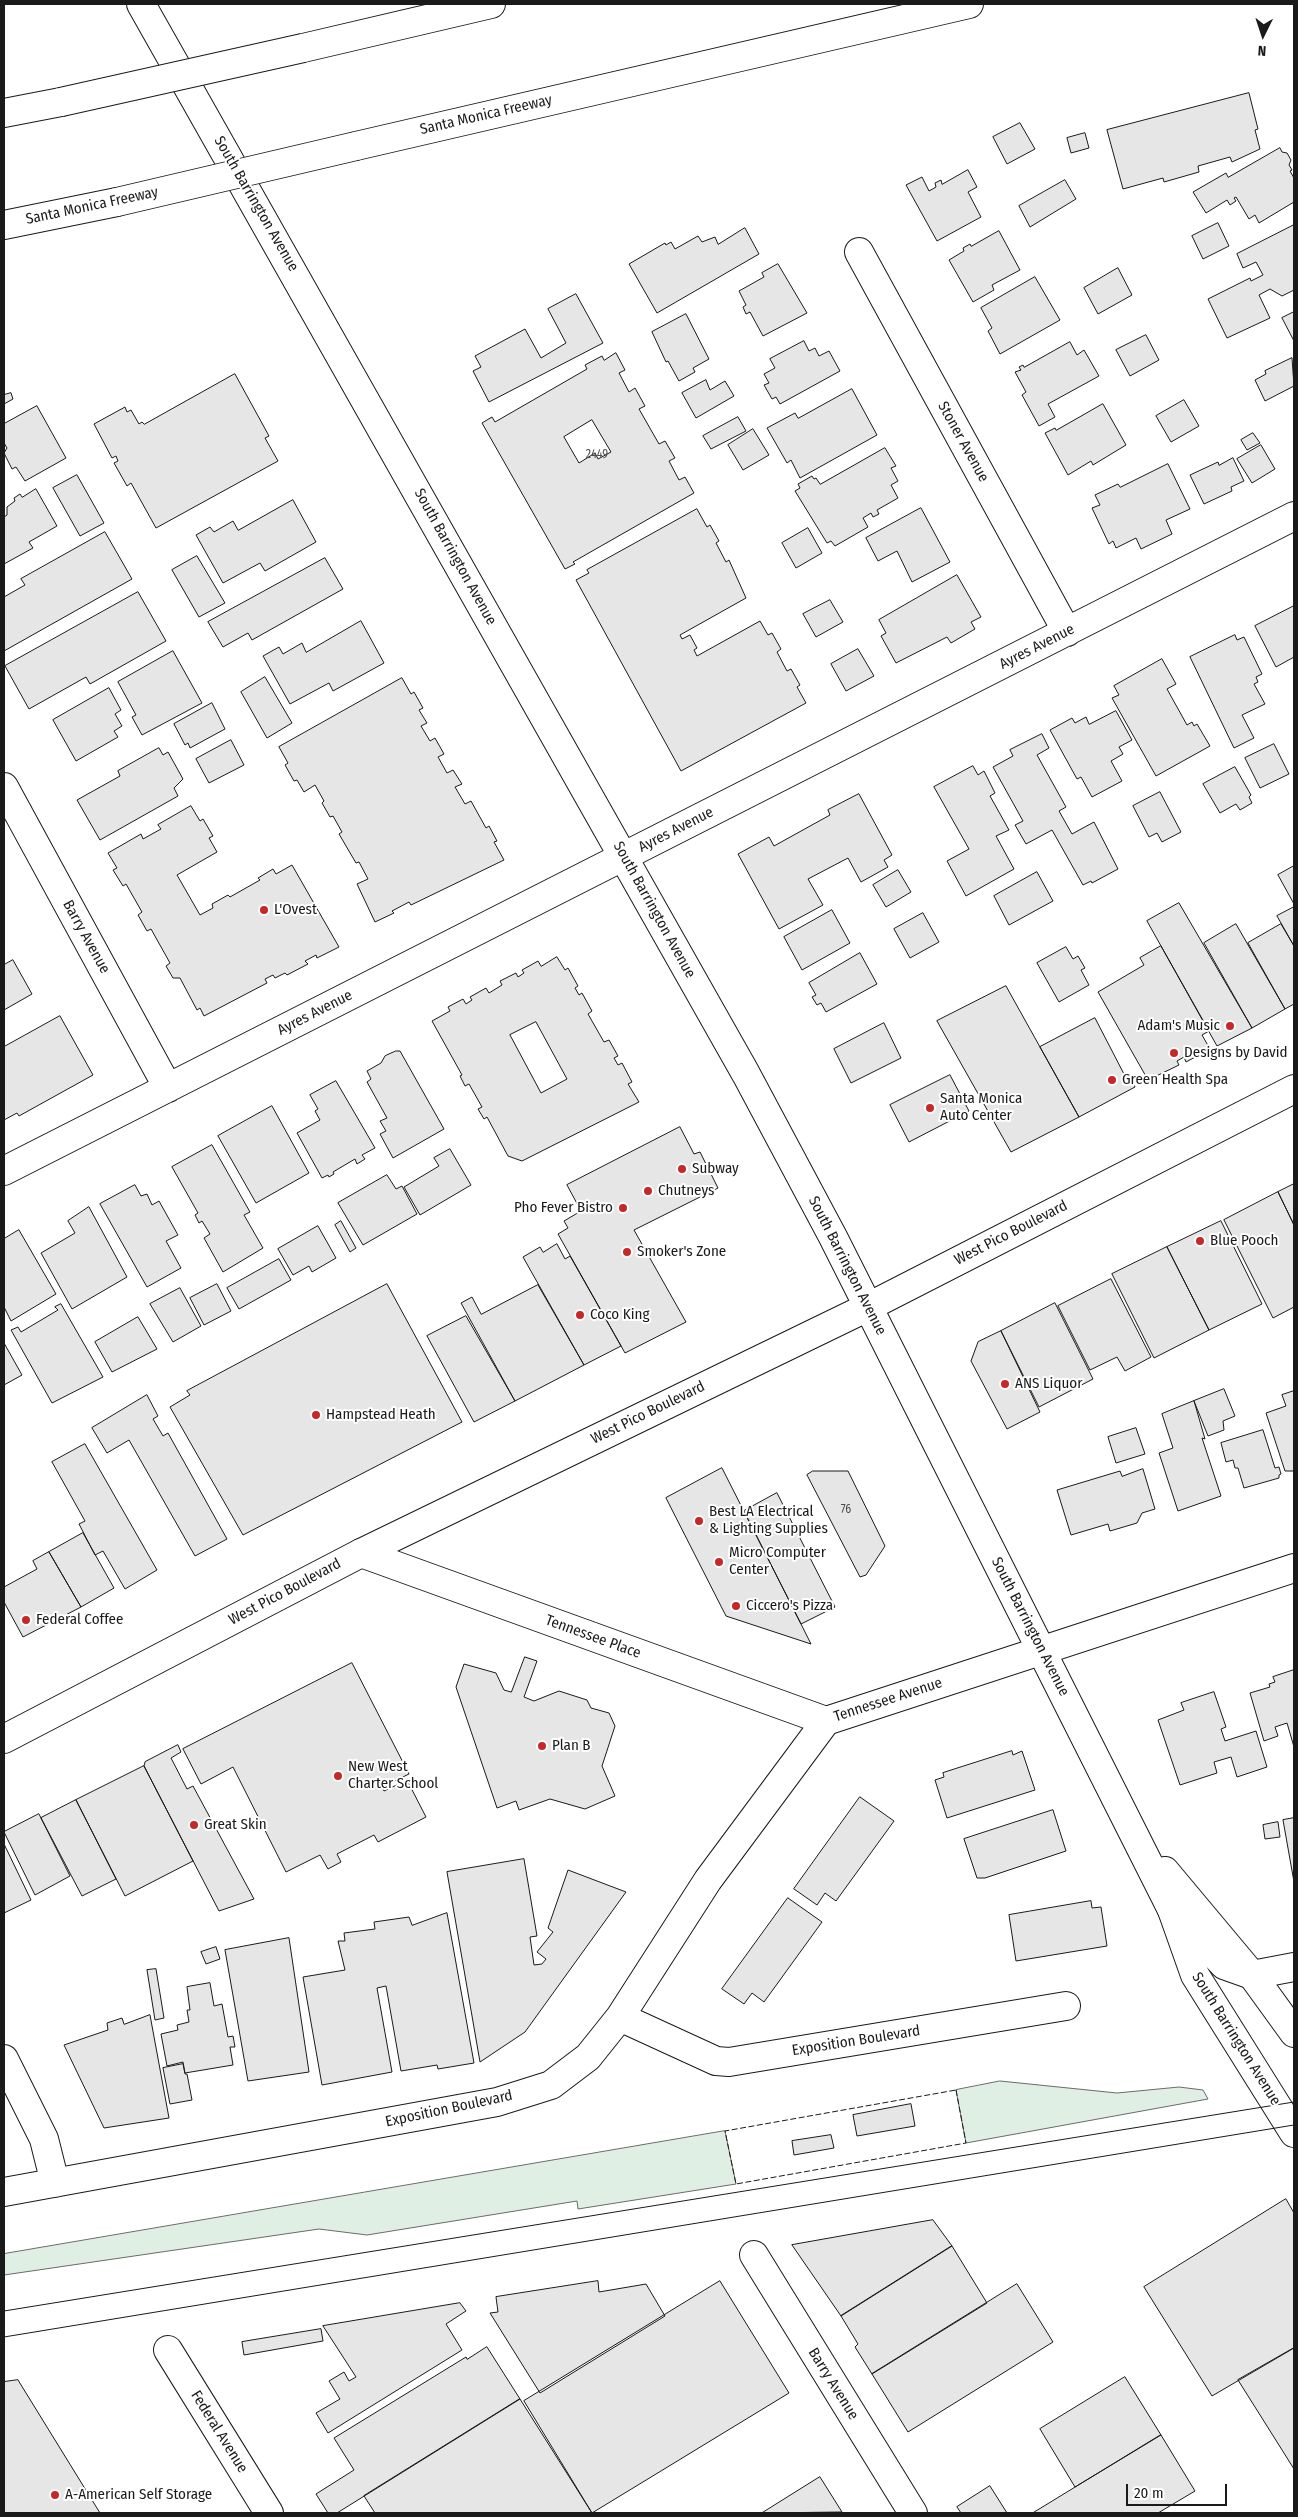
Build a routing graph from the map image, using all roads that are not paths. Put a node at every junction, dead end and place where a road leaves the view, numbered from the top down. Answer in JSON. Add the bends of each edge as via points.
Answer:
{"nodes":[{"id":1,"x":141,"y":4,"type":"edge"},
{"id":2,"x":442,"y":4,"type":"edge"},
{"id":3,"x":491,"y":4,"type":"edge"},
{"id":4,"x":969,"y":4,"type":"edge"},
{"id":5,"x":303,"y":48,"type":"junction"},
{"id":6,"x":4,"y":113,"type":"edge"},
{"id":7,"x":4,"y":224,"type":"edge"},
{"id":8,"x":859,"y":252,"type":"dead end"},
{"id":9,"x":1294,"y":516,"type":"edge"},
{"id":10,"x":1067,"y":632,"type":"junction"},
{"id":11,"x":4,"y":787,"type":"edge"},
{"id":12,"x":624,"y":857,"type":"junction"},
{"id":13,"x":168,"y":1088,"type":"junction"},
{"id":14,"x":1294,"y":1089,"type":"edge"},
{"id":15,"x":4,"y":1171,"type":"edge"},
{"id":16,"x":868,"y":1307,"type":"junction"},
{"id":17,"x":360,"y":1553,"type":"junction"},
{"id":18,"x":1294,"y":1568,"type":"edge"},
{"id":19,"x":1042,"y":1650,"type":"junction"},
{"id":20,"x":826,"y":1721,"type":"junction"},
{"id":21,"x":6,"y":1732,"type":"edge"},
{"id":22,"x":1133,"y":1834,"type":"junction"},
{"id":23,"x":1172,"y":1910,"type":"junction"},
{"id":24,"x":1294,"y":1967,"type":"edge"},
{"id":25,"x":1252,"y":1975,"type":"junction"},
{"id":26,"x":1066,"y":2006,"type":"dead end"},
{"id":27,"x":620,"y":2017,"type":"junction"},
{"id":28,"x":1294,"y":2033,"type":"edge"},
{"id":29,"x":4,"y":2059,"type":"edge"},
{"id":30,"x":1294,"y":2134,"type":"edge"},
{"id":31,"x":55,"y":2183,"type":"junction"},
{"id":32,"x":4,"y":2192,"type":"edge"},
{"id":33,"x":754,"y":2255,"type":"dead end"},
{"id":34,"x":168,"y":2350,"type":"dead end"},
{"id":35,"x":270,"y":2513,"type":"edge"},
{"id":36,"x":913,"y":2513,"type":"edge"}],
"edges":[{"from":1,"to":12,"type":"main road","name":"South Barrington Avenue"},
{"from":2,"to":5,"type":"main road"},
{"from":3,"to":5,"type":"main road"},
{"from":4,"to":7,"type":"main road","name":"Santa Monica Freeway","bridge":true,"via":[[117,202]]},
{"from":5,"to":6,"type":"main road","bridge":true},
{"from":8,"to":10,"type":"main road","name":"Stoner Avenue"},
{"from":9,"to":10,"type":"main road","name":"Ayres Avenue"},
{"from":10,"to":12,"type":"main road","name":"Ayres Avenue"},
{"from":11,"to":13,"type":"main road","name":"Barry Avenue"},
{"from":12,"to":13,"type":"main road","name":"Ayres Avenue"},
{"from":12,"to":16,"type":"main road","name":"South Barrington Avenue","via":[[746,1074]]},
{"from":13,"to":15,"type":"main road","name":"Ayres Avenue"},
{"from":14,"to":16,"type":"main road","name":"West Pico Boulevard"},
{"from":16,"to":17,"type":"main road","name":"West Pico Boulevard"},
{"from":16,"to":19,"type":"main road","name":"South Barrington Avenue"},
{"from":17,"to":20,"type":"main road","name":"Tennessee Place"},
{"from":17,"to":21,"type":"main road","name":"West Pico Boulevard"},
{"from":18,"to":19,"type":"main road","name":"Tennessee Avenue"},
{"from":19,"to":20,"type":"main road","name":"Tennessee Avenue"},
{"from":19,"to":22,"type":"main road","name":"South Barrington Avenue"},
{"from":20,"to":27,"type":"main road","name":"Tennessee Avenue","via":[[708,1880]]},
{"from":22,"to":23,"type":"main road","name":"South Barrington Avenue"},
{"from":22,"to":25,"type":"main road","name":"South Barrington Avenue"},
{"from":23,"to":25,"type":"main road","via":[[1224,1965]]},
{"from":23,"to":30,"type":"main road","name":"South Barrington Avenue","via":[[1195,1975]]},
{"from":24,"to":25,"type":"main road"},
{"from":25,"to":28,"type":"main road","name":"South Barrington Avenue"},
{"from":26,"to":27,"type":"main road","name":"Exposition Boulevard","via":[[729,2062],[716,2061]]},
{"from":27,"to":31,"type":"main road","name":"Exposition Boulevard","via":[[588,2057],[550,2085],[497,2102]]},
{"from":29,"to":31,"type":"main road","via":[[44,2139]]},
{"from":31,"to":32,"type":"main road","name":"Exposition Boulevard"},
{"from":33,"to":36,"type":"main road","name":"Barry Avenue"},
{"from":34,"to":35,"type":"main road","name":"Federal Avenue"}]}
